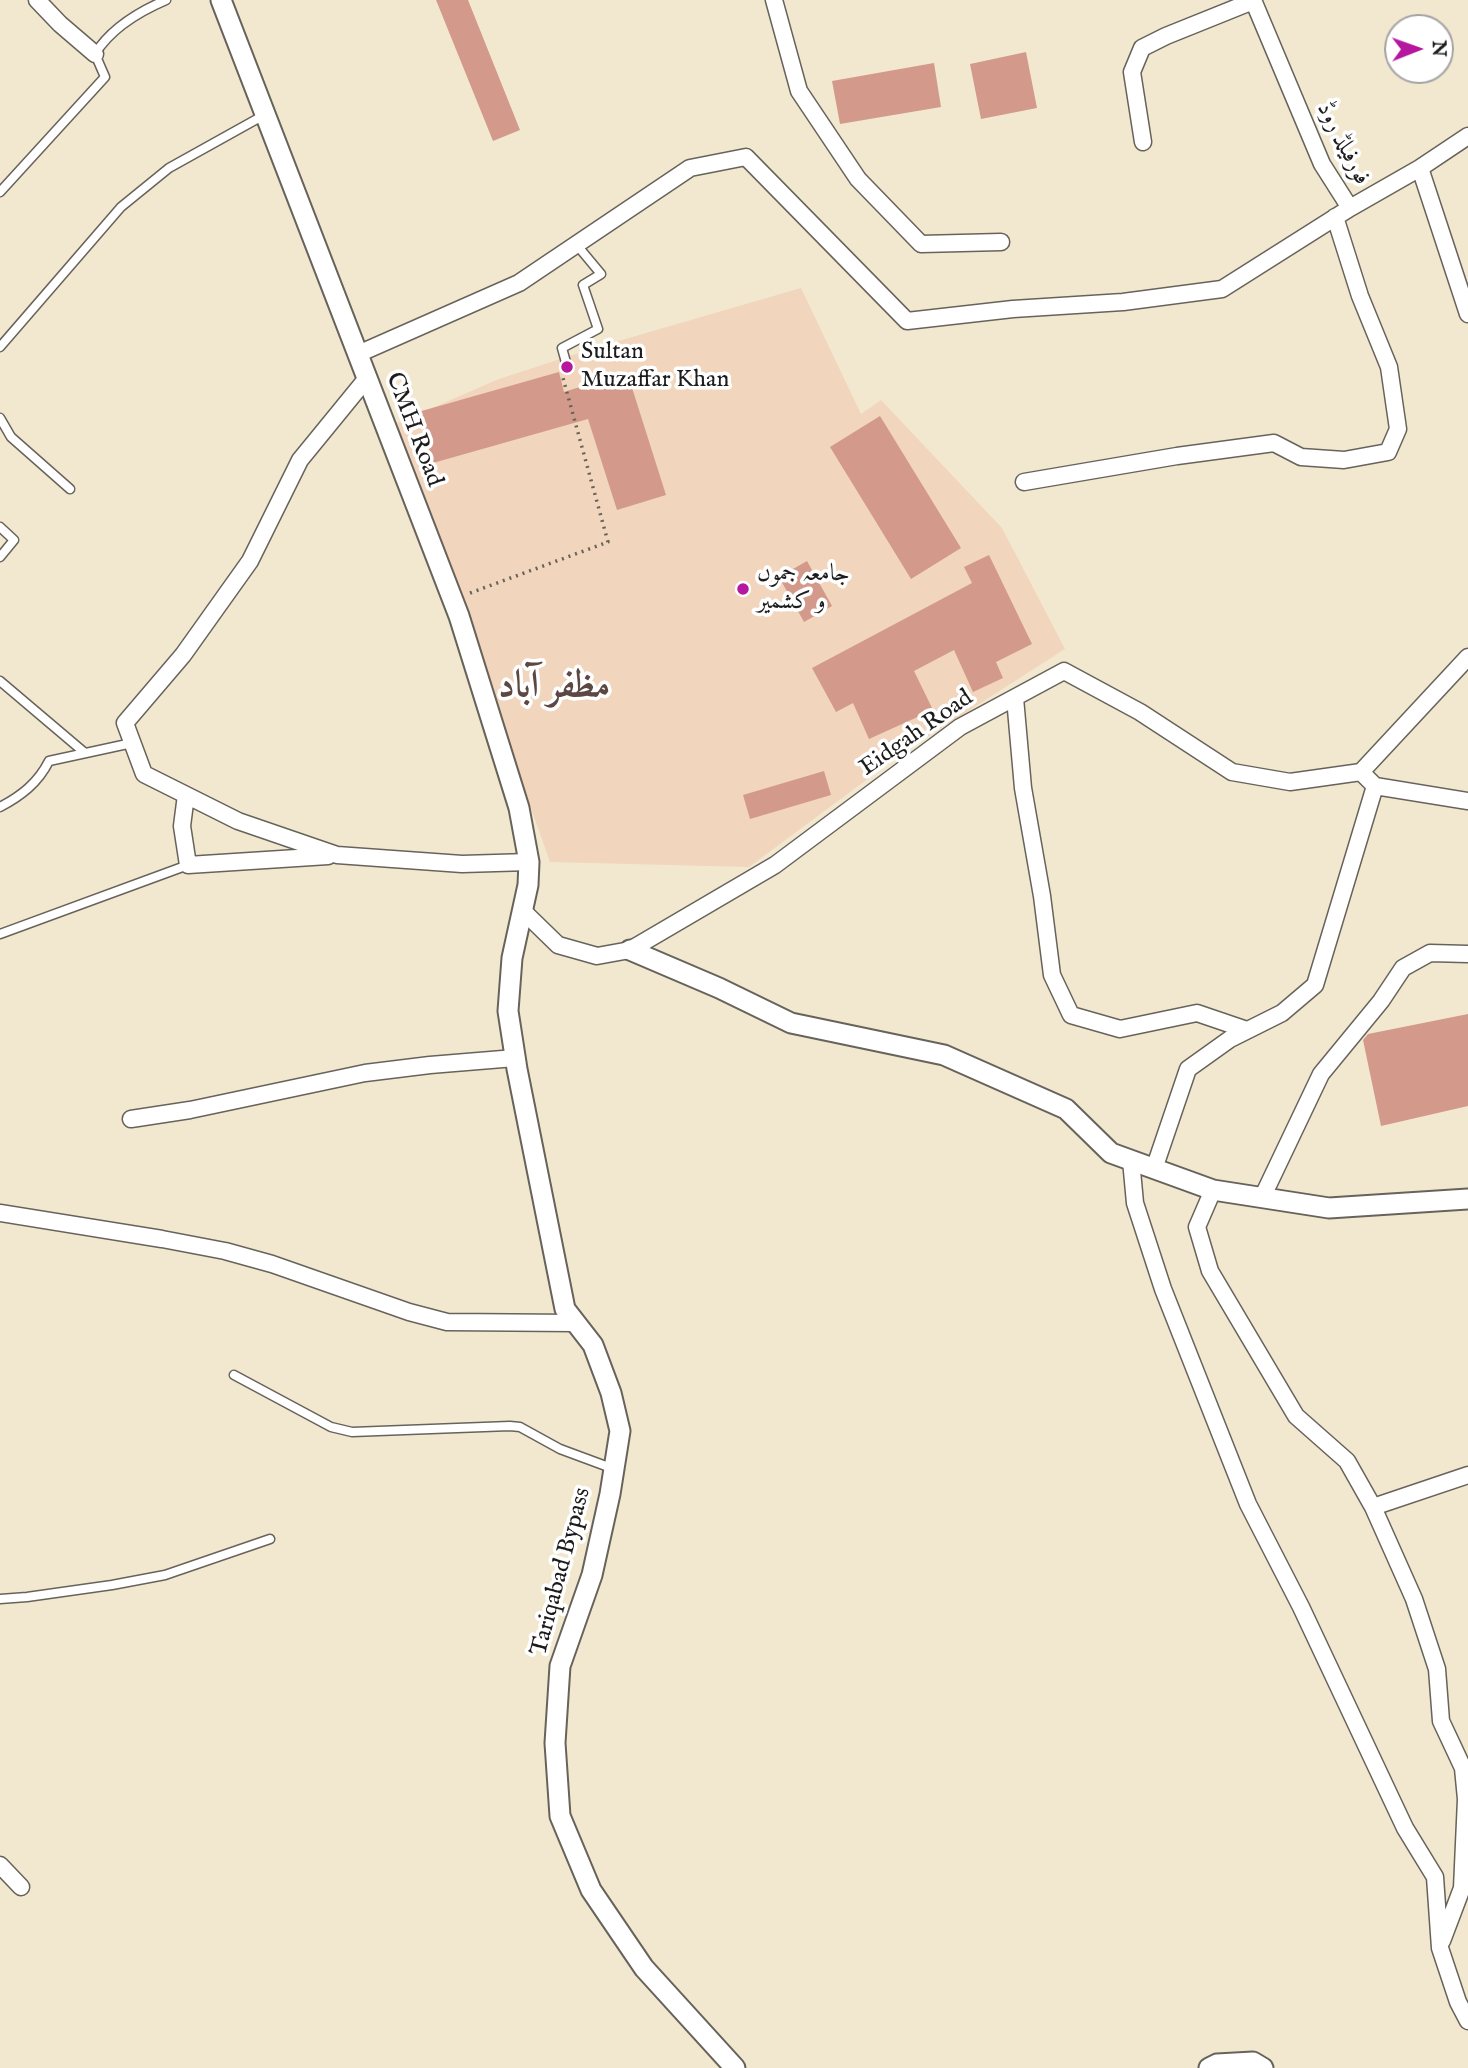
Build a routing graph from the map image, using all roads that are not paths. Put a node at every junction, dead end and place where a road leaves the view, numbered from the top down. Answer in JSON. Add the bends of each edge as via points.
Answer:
{"nodes":[{"id":1,"x":37,"y":0,"type":"edge"},
{"id":2,"x":166,"y":0,"type":"edge"},
{"id":3,"x":221,"y":0,"type":"edge"},
{"id":4,"x":774,"y":0,"type":"edge"},
{"id":5,"x":1253,"y":1,"type":"edge"},
{"id":6,"x":95,"y":54,"type":"junction"},
{"id":7,"x":266,"y":114,"type":"junction"},
{"id":8,"x":1468,"y":136,"type":"edge"},
{"id":9,"x":1143,"y":142,"type":"dead end"},
{"id":10,"x":1420,"y":168,"type":"junction"},
{"id":11,"x":0,"y":192,"type":"edge"},
{"id":12,"x":1350,"y":208,"type":"junction"},
{"id":13,"x":1335,"y":217,"type":"junction"},
{"id":14,"x":1002,"y":242,"type":"dead end"},
{"id":15,"x":576,"y":244,"type":"junction"},
{"id":16,"x":1468,"y":314,"type":"edge"},
{"id":17,"x":0,"y":347,"type":"edge"},
{"id":18,"x":358,"y":354,"type":"junction"},
{"id":19,"x":567,"y":366,"type":"road end"},
{"id":20,"x":367,"y":377,"type":"junction"},
{"id":21,"x":0,"y":418,"type":"edge"},
{"id":22,"x":1024,"y":482,"type":"dead end"},
{"id":23,"x":70,"y":489,"type":"dead end"},
{"id":24,"x":0,"y":527,"type":"edge"},
{"id":25,"x":0,"y":557,"type":"edge"},
{"id":26,"x":1468,"y":657,"type":"edge"},
{"id":27,"x":0,"y":681,"type":"edge"},
{"id":28,"x":1015,"y":698,"type":"junction"},
{"id":29,"x":132,"y":743,"type":"junction"},
{"id":30,"x":85,"y":753,"type":"junction"},
{"id":31,"x":1361,"y":772,"type":"junction"},
{"id":32,"x":1376,"y":786,"type":"junction"},
{"id":33,"x":186,"y":795,"type":"junction"},
{"id":34,"x":1468,"y":801,"type":"edge"},
{"id":35,"x":0,"y":807,"type":"edge"},
{"id":36,"x":337,"y":855,"type":"junction"},
{"id":37,"x":529,"y":862,"type":"junction"},
{"id":38,"x":188,"y":865,"type":"junction"},
{"id":39,"x":528,"y":885,"type":"joint"},
{"id":40,"x":522,"y":910,"type":"junction"},
{"id":41,"x":0,"y":934,"type":"edge"},
{"id":42,"x":630,"y":950,"type":"junction"},
{"id":43,"x":1468,"y":954,"type":"edge"},
{"id":44,"x":1247,"y":1030,"type":"junction"},
{"id":45,"x":515,"y":1058,"type":"junction"},
{"id":46,"x":131,"y":1119,"type":"dead end"},
{"id":47,"x":1132,"y":1160,"type":"junction"},
{"id":48,"x":1154,"y":1169,"type":"junction"},
{"id":49,"x":1213,"y":1190,"type":"junction"},
{"id":50,"x":1262,"y":1198,"type":"junction"},
{"id":51,"x":1468,"y":1199,"type":"edge"},
{"id":52,"x":0,"y":1213,"type":"edge"},
{"id":53,"x":575,"y":1323,"type":"junction"},
{"id":54,"x":234,"y":1375,"type":"dead end"},
{"id":55,"x":614,"y":1469,"type":"junction"},
{"id":56,"x":1468,"y":1475,"type":"edge"},
{"id":57,"x":1373,"y":1507,"type":"junction"},
{"id":58,"x":270,"y":1539,"type":"dead end"},
{"id":59,"x":0,"y":1599,"type":"edge"},
{"id":60,"x":0,"y":1865,"type":"edge"},
{"id":61,"x":21,"y":1887,"type":"dead end"},
{"id":62,"x":1440,"y":1948,"type":"junction"},
{"id":63,"x":1468,"y":2021,"type":"edge"},
{"id":64,"x":735,"y":2068,"type":"edge"},
{"id":65,"x":1209,"y":2068,"type":"edge"},
{"id":66,"x":1263,"y":2068,"type":"edge"}],
"edges":[{"from":1,"to":6,"type":"street"},
{"from":2,"to":6,"type":"lane","via":[[143,10],[105,38]]},
{"from":3,"to":7,"type":"street","name":"CMH Road"},
{"from":4,"to":14,"type":"street","via":[[799,91],[858,179],[920,244]]},
{"from":5,"to":9,"type":"street","via":[[1142,48],[1132,72]]},
{"from":5,"to":12,"type":"street","name":"فورفیلڈ روڈ","via":[[1322,164]]},
{"from":6,"to":11,"type":"lane","via":[[105,77]]},
{"from":7,"to":17,"type":"lane","via":[[169,168],[121,207]]},
{"from":7,"to":18,"type":"street","name":"CMH Road"},
{"from":8,"to":10,"type":"street","name":"فورفیلڈ روڈ"},
{"from":10,"to":12,"type":"street","name":"فورفیلڈ روڈ"},
{"from":10,"to":16,"type":"street"},
{"from":12,"to":13,"type":"street"},
{"from":13,"to":15,"type":"street","via":[[1222,289],[907,321],[746,157],[690,168]]},
{"from":13,"to":22,"type":"street","via":[[1389,367],[1398,429],[1388,452],[1344,460],[1301,457],[1274,443]]},
{"from":15,"to":18,"type":"street","via":[[519,283]]},
{"from":15,"to":19,"type":"lane","via":[[601,274],[583,285],[598,329],[562,348]]},
{"from":18,"to":20,"type":"street","name":"CMH Road"},
{"from":20,"to":29,"type":"street","via":[[300,460],[250,561],[183,654],[125,723]]},
{"from":20,"to":37,"type":"street","name":"CMH Road","via":[[452,599],[500,741],[520,808]]},
{"from":21,"to":23,"type":"lane","via":[[12,437]]},
{"from":24,"to":25,"type":"lane","via":[[14,540]]},
{"from":26,"to":31,"type":"street"},
{"from":27,"to":30,"type":"lane"},
{"from":28,"to":31,"type":"street","name":"Eidgah Road","via":[[1064,671],[1140,712],[1232,772],[1290,782]]},
{"from":28,"to":42,"type":"street","name":"Eidgah Road","via":[[960,727],[775,866]]},
{"from":28,"to":44,"type":"street","via":[[1023,789],[1052,975],[1071,1016],[1120,1029],[1198,1013]]},
{"from":29,"to":30,"type":"lane"},
{"from":29,"to":33,"type":"street","via":[[144,774]]},
{"from":30,"to":35,"type":"lane","via":[[49,761],[28,790]]},
{"from":31,"to":32,"type":"street"},
{"from":32,"to":34,"type":"street"},
{"from":32,"to":44,"type":"street","via":[[1315,985],[1282,1013]]},
{"from":33,"to":36,"type":"street","via":[[238,821]]},
{"from":33,"to":38,"type":"street","via":[[182,826]]},
{"from":36,"to":37,"type":"street","via":[[462,864]]},
{"from":36,"to":38,"type":"street"},
{"from":37,"to":39,"type":"street","name":"CMH Road"},
{"from":38,"to":41,"type":"lane"},
{"from":39,"to":40,"type":"street","name":"Tariqabad Bypass"},
{"from":40,"to":42,"type":"street","name":"Eidgah Road","via":[[558,945],[597,956]]},
{"from":40,"to":45,"type":"street","name":"Tariqabad Bypass","via":[[512,958],[509,1011]]},
{"from":42,"to":47,"type":"street","via":[[791,1023],[944,1055],[1066,1109],[1111,1153]]},
{"from":43,"to":50,"type":"street","via":[[1430,953],[1403,968],[1321,1074]]},
{"from":44,"to":48,"type":"street","via":[[1188,1069]]},
{"from":45,"to":46,"type":"street","via":[[365,1073]]},
{"from":45,"to":53,"type":"street","name":"Tariqabad Bypass","via":[[565,1309]]},
{"from":47,"to":48,"type":"street"},
{"from":47,"to":62,"type":"street","via":[[1135,1203],[1163,1289],[1248,1504],[1405,1828],[1435,1877]]},
{"from":48,"to":49,"type":"street"},
{"from":49,"to":50,"type":"street"},
{"from":49,"to":57,"type":"street","via":[[1197,1227],[1210,1271],[1296,1416],[1347,1461]]},
{"from":50,"to":51,"type":"street","via":[[1329,1208]]},
{"from":52,"to":53,"type":"street","via":[[225,1251],[447,1322]]},
{"from":53,"to":55,"type":"street","name":"Tariqabad Bypass","via":[[593,1345],[611,1393],[620,1431]]},
{"from":54,"to":55,"type":"lane","via":[[331,1427],[352,1432],[520,1427]]},
{"from":55,"to":64,"type":"street","name":"Tariqabad Bypass","via":[[592,1575],[560,1666],[555,1742],[559,1816],[591,1890],[644,1968]]},
{"from":56,"to":57,"type":"street"},
{"from":57,"to":62,"type":"street","via":[[1415,1599],[1437,1669],[1441,1721],[1463,1768],[1462,1888]]},
{"from":58,"to":59,"type":"lane","via":[[165,1575]]},
{"from":60,"to":61,"type":"street"},
{"from":62,"to":63,"type":"street"},
{"from":65,"to":66,"type":"street","via":[[1253,2062]]}]}
